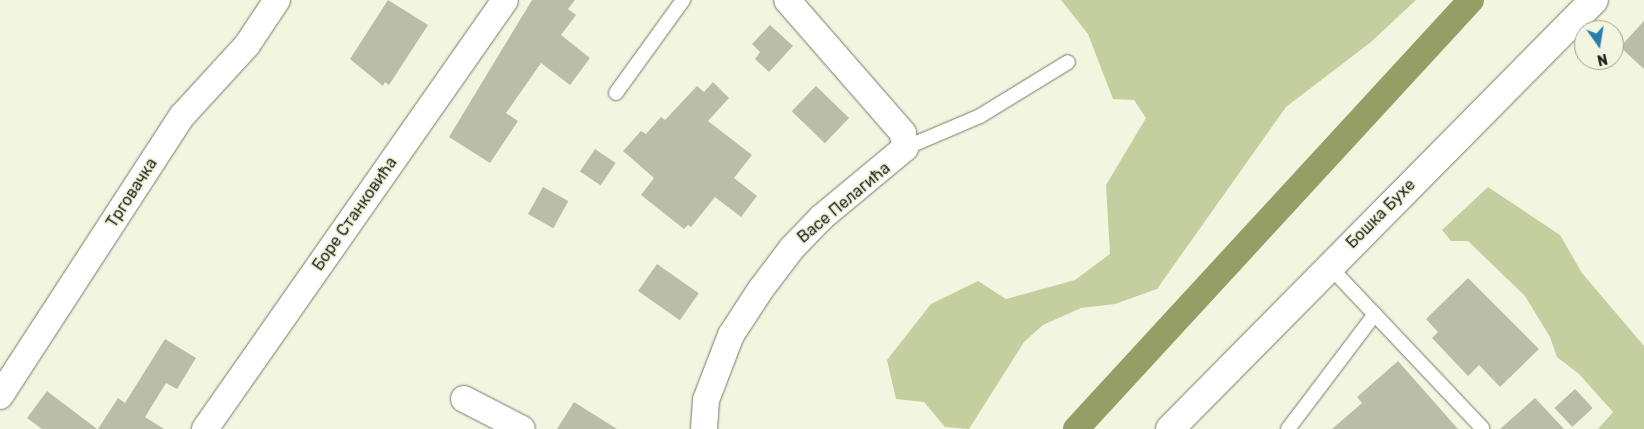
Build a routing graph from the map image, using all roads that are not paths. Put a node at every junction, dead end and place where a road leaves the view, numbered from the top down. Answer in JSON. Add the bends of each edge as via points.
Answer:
{"nodes":[{"id":1,"x":277,"y":0,"type":"edge"},
{"id":2,"x":505,"y":0,"type":"edge"},
{"id":3,"x":683,"y":0,"type":"edge"},
{"id":4,"x":787,"y":0,"type":"edge"},
{"id":5,"x":1594,"y":0,"type":"edge"},
{"id":6,"x":1068,"y":62,"type":"dead end"},
{"id":7,"x":616,"y":93,"type":"dead end"},
{"id":8,"x":905,"y":148,"type":"junction"},
{"id":9,"x":1329,"y":266,"type":"junction"},
{"id":10,"x":1374,"y":314,"type":"junction"},
{"id":11,"x":0,"y":396,"type":"edge"},
{"id":12,"x":464,"y":399,"type":"dead end"},
{"id":13,"x":1482,"y":428,"type":"edge"},
{"id":14,"x":205,"y":429,"type":"edge"},
{"id":15,"x":522,"y":429,"type":"edge"},
{"id":16,"x":704,"y":429,"type":"edge"},
{"id":17,"x":1170,"y":429,"type":"edge"},
{"id":18,"x":1288,"y":429,"type":"edge"}],
"edges":[{"from":1,"to":11,"type":"street","name":"Трговачка","via":[[247,45],[182,116]]},
{"from":2,"to":14,"type":"street","name":"Боре Станковића"},
{"from":3,"to":7,"type":"lane"},
{"from":4,"to":8,"type":"street","name":"Васе Пелагића","via":[[903,132]]},
{"from":5,"to":9,"type":"main road","name":"Бошка Бухе"},
{"from":6,"to":8,"type":"lane","via":[[980,116]]},
{"from":8,"to":16,"type":"street","name":"Васе Пелагића","via":[[822,217],[792,248],[761,289],[731,335],[706,400]]},
{"from":9,"to":10,"type":"lane"},
{"from":9,"to":17,"type":"main road","name":"Бошка Бухе"},
{"from":10,"to":13,"type":"lane"},
{"from":10,"to":18,"type":"lane"},
{"from":12,"to":15,"type":"street"}]}
